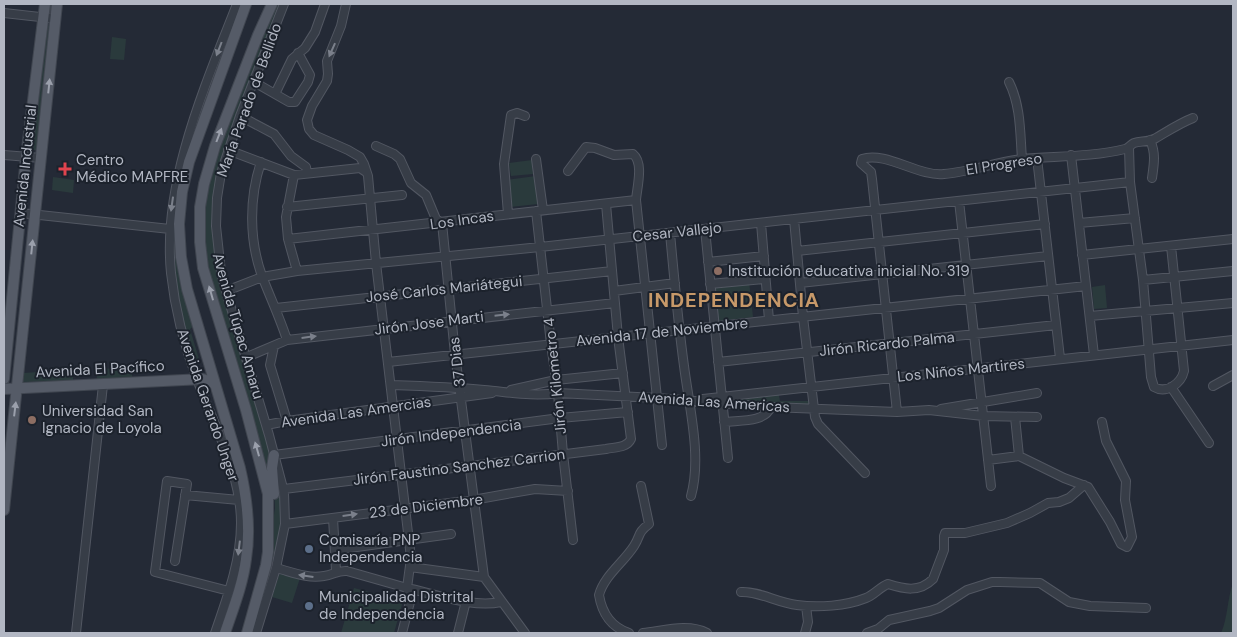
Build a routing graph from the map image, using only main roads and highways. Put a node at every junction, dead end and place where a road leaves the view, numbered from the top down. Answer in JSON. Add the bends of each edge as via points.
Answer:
{"nodes":[{"id":1,"x":45,"y":4,"type":"edge"},
{"id":2,"x":57,"y":4,"type":"edge"},
{"id":3,"x":246,"y":4,"type":"edge"},
{"id":4,"x":268,"y":4,"type":"edge"},
{"id":5,"x":272,"y":4,"type":"edge"},
{"id":6,"x":258,"y":35,"type":"junction"},
{"id":7,"x":15,"y":266,"type":"junction"},
{"id":8,"x":29,"y":268,"type":"junction"},
{"id":9,"x":7,"y":349,"type":"junction"},
{"id":10,"x":21,"y":350,"type":"junction"},
{"id":11,"x":211,"y":371,"type":"junction"},
{"id":12,"x":4,"y":378,"type":"edge"},
{"id":13,"x":199,"y":380,"type":"junction"},
{"id":14,"x":215,"y":384,"type":"junction"},
{"id":15,"x":17,"y":388,"type":"junction"},
{"id":16,"x":4,"y":389,"type":"edge"},
{"id":17,"x":7,"y":447,"type":"edge"},
{"id":18,"x":274,"y":455,"type":"road end"},
{"id":19,"x":4,"y":510,"type":"edge"},
{"id":20,"x":240,"y":512,"type":"road end"},
{"id":21,"x":248,"y":537,"type":"junction"},
{"id":22,"x":268,"y":552,"type":"junction"},
{"id":23,"x":227,"y":631,"type":"edge"},
{"id":24,"x":247,"y":633,"type":"edge"}],
"edges":[{"from":1,"to":7,"type":"main road","name":"Avenida Industrial"},
{"from":8,"to":2,"type":"main road","name":"Avenida Industrial","one_way":true},
{"from":3,"to":11,"type":"main road","via":[[189,162],[179,212],[183,273]]},
{"from":4,"to":6,"type":"main road"},
{"from":5,"to":6,"type":"main road","name":"Avenida Túpac Amaru"},
{"from":22,"to":6,"type":"main road","name":"Avenida Túpac Amaru","one_way":true,"via":[[269,504],[264,472],[203,268],[200,234],[200,207],[208,168]]},
{"from":7,"to":8,"type":"main road"},
{"from":7,"to":9,"type":"main road","name":"Avenida Industrial"},
{"from":8,"to":10,"type":"main road","name":"Avenida Industrial"},
{"from":9,"to":10,"type":"main road"},
{"from":9,"to":12,"type":"main road","name":"Avenida Industrial"},
{"from":10,"to":15,"type":"main road","name":"Avenida Industrial"},
{"from":11,"to":13,"type":"main road","via":[[209,377]]},
{"from":11,"to":14,"type":"main road"},
{"from":13,"to":14,"type":"main road","name":"Avenida El Pacífico"},
{"from":13,"to":15,"type":"main road","name":"Avenida El Pacífico"},
{"from":14,"to":21,"type":"main road","via":[[247,497]]},
{"from":15,"to":16,"type":"main road","name":"Avenida El Pacífico"},
{"from":17,"to":15,"type":"main road","name":"Avenida Industrial","one_way":true},
{"from":17,"to":19,"type":"main road","name":"Avenida Industrial"},
{"from":18,"to":22,"type":"main road","via":[[274,508]]},
{"from":20,"to":21,"type":"main road"},
{"from":21,"to":23,"type":"main road","via":[[244,568]]},
{"from":22,"to":24,"type":"main road","name":"Avenida Túpac Amaru","via":[[265,591]]}]}
